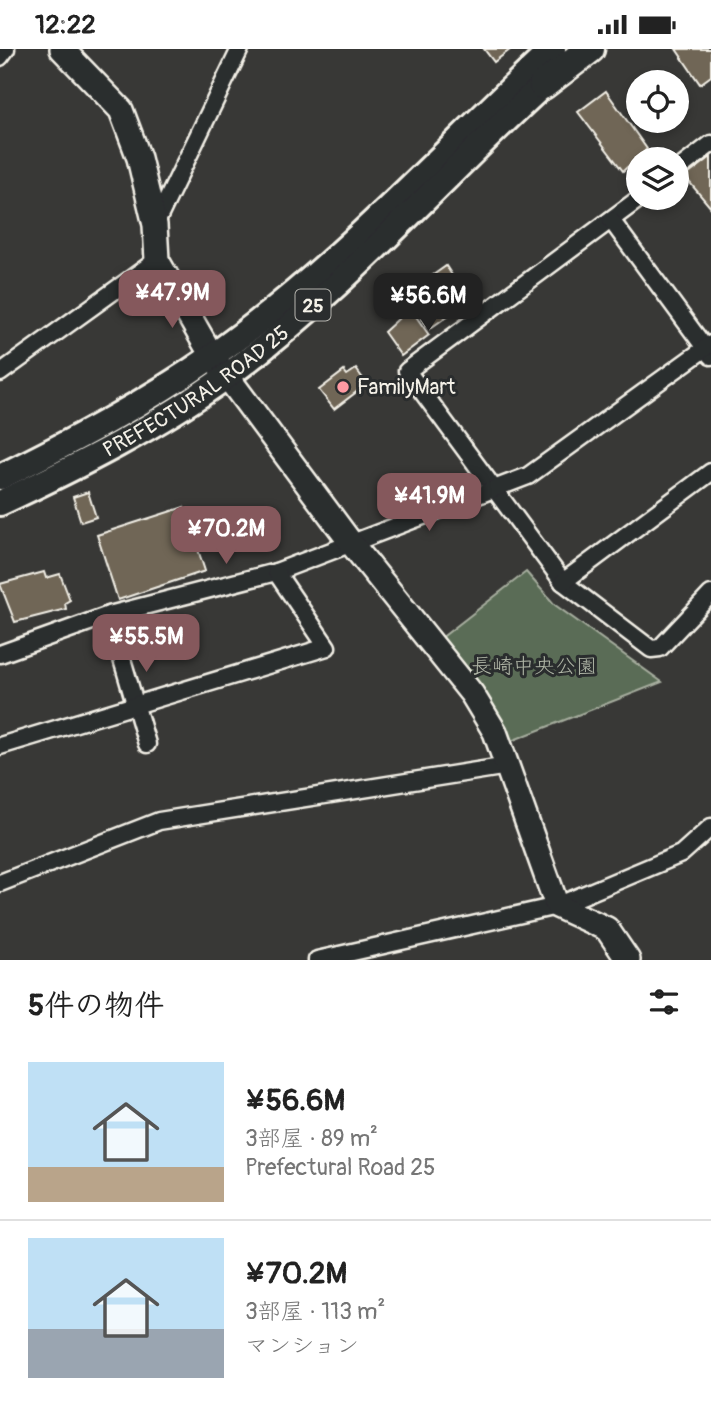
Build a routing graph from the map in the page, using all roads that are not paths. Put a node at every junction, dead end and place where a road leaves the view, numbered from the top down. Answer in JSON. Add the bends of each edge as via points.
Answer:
{"nodes":[{"id":1,"x":6,"y":49,"type":"edge"},
{"id":2,"x":62,"y":49,"type":"edge"},
{"id":3,"x":240,"y":49,"type":"edge"},
{"id":4,"x":553,"y":49,"type":"edge"},
{"id":5,"x":583,"y":49,"type":"edge"},
{"id":6,"x":590,"y":49,"type":"edge"},
{"id":7,"x":0,"y":57,"type":"edge"},
{"id":8,"x":543,"y":85,"type":"junction"},
{"id":9,"x":711,"y":144,"type":"edge"},
{"id":10,"x":689,"y":161,"type":"edge"},
{"id":11,"x":626,"y":209,"type":"edge"},
{"id":12,"x":611,"y":220,"type":"junction"},
{"id":13,"x":155,"y":225,"type":"junction"},
{"id":14,"x":158,"y":260,"type":"junction"},
{"id":15,"x":709,"y":350,"type":"edge"},
{"id":16,"x":212,"y":356,"type":"junction"},
{"id":17,"x":0,"y":373,"type":"edge"},
{"id":18,"x":226,"y":377,"type":"junction"},
{"id":19,"x":711,"y":472,"type":"edge"},
{"id":20,"x":0,"y":477,"type":"edge"},
{"id":21,"x":493,"y":488,"type":"junction"},
{"id":22,"x":0,"y":503,"type":"edge"},
{"id":23,"x":351,"y":543,"type":"junction"},
{"id":24,"x":276,"y":572,"type":"junction"},
{"id":25,"x":563,"y":582,"type":"junction"},
{"id":26,"x":711,"y":594,"type":"edge"},
{"id":27,"x":110,"y":615,"type":"junction"},
{"id":28,"x":0,"y":654,"type":"edge"},
{"id":29,"x":135,"y":703,"type":"junction"},
{"id":30,"x":147,"y":744,"type":"dead end"},
{"id":31,"x":0,"y":746,"type":"edge"},
{"id":32,"x":508,"y":766,"type":"junction"},
{"id":33,"x":711,"y":827,"type":"edge"},
{"id":34,"x":0,"y":883,"type":"edge"},
{"id":35,"x":557,"y":906,"type":"junction"},
{"id":36,"x":384,"y":953,"type":"edge"},
{"id":37,"x":317,"y":960,"type":"edge"},
{"id":38,"x":628,"y":960,"type":"edge"}],
"edges":[{"from":1,"to":7,"type":"street"},
{"from":2,"to":13,"type":"street","via":[[121,110],[139,158]]},
{"from":3,"to":13,"type":"street"},
{"from":4,"to":16,"type":"main road","name":"PREFECTURAL ROAD 25","number":"25","via":[[353,242]]},
{"from":5,"to":8,"type":"main road","name":"PREFECTURAL ROAD 25","number":"25"},
{"from":6,"to":8,"type":"highway"},
{"from":8,"to":18,"type":"main road","name":"PREFECTURAL ROAD 25","number":"25","via":[[378,247]]},
{"from":9,"to":10,"type":"street"},
{"from":11,"to":12,"type":"street"},
{"from":12,"to":15,"type":"street"},
{"from":12,"to":21,"type":"street","via":[[407,371]]},
{"from":13,"to":14,"type":"street"},
{"from":14,"to":16,"type":"street"},
{"from":14,"to":17,"type":"street"},
{"from":15,"to":21,"type":"street","via":[[528,475]]},
{"from":16,"to":18,"type":"street"},
{"from":16,"to":20,"type":"main road","name":"PREFECTURAL ROAD 25","number":"25","via":[[142,403]]},
{"from":18,"to":22,"type":"main road","name":"PREFECTURAL ROAD 25","number":"25","via":[[148,425]]},
{"from":18,"to":23,"type":"street"},
{"from":19,"to":25,"type":"street"},
{"from":21,"to":23,"type":"street"},
{"from":21,"to":25,"type":"street"},
{"from":23,"to":24,"type":"street"},
{"from":23,"to":32,"type":"street","via":[[472,694],[495,732]]},
{"from":24,"to":27,"type":"street"},
{"from":24,"to":29,"type":"street","via":[[327,647]]},
{"from":25,"to":26,"type":"street","via":[[651,649],[660,647]]},
{"from":27,"to":28,"type":"street"},
{"from":27,"to":29,"type":"street"},
{"from":29,"to":30,"type":"street"},
{"from":29,"to":31,"type":"street"},
{"from":32,"to":34,"type":"street","via":[[159,821]]},
{"from":32,"to":35,"type":"street"},
{"from":33,"to":35,"type":"street","via":[[681,854]]},
{"from":35,"to":36,"type":"street"},
{"from":35,"to":38,"type":"street","via":[[607,929]]},
{"from":36,"to":37,"type":"street"}]}
